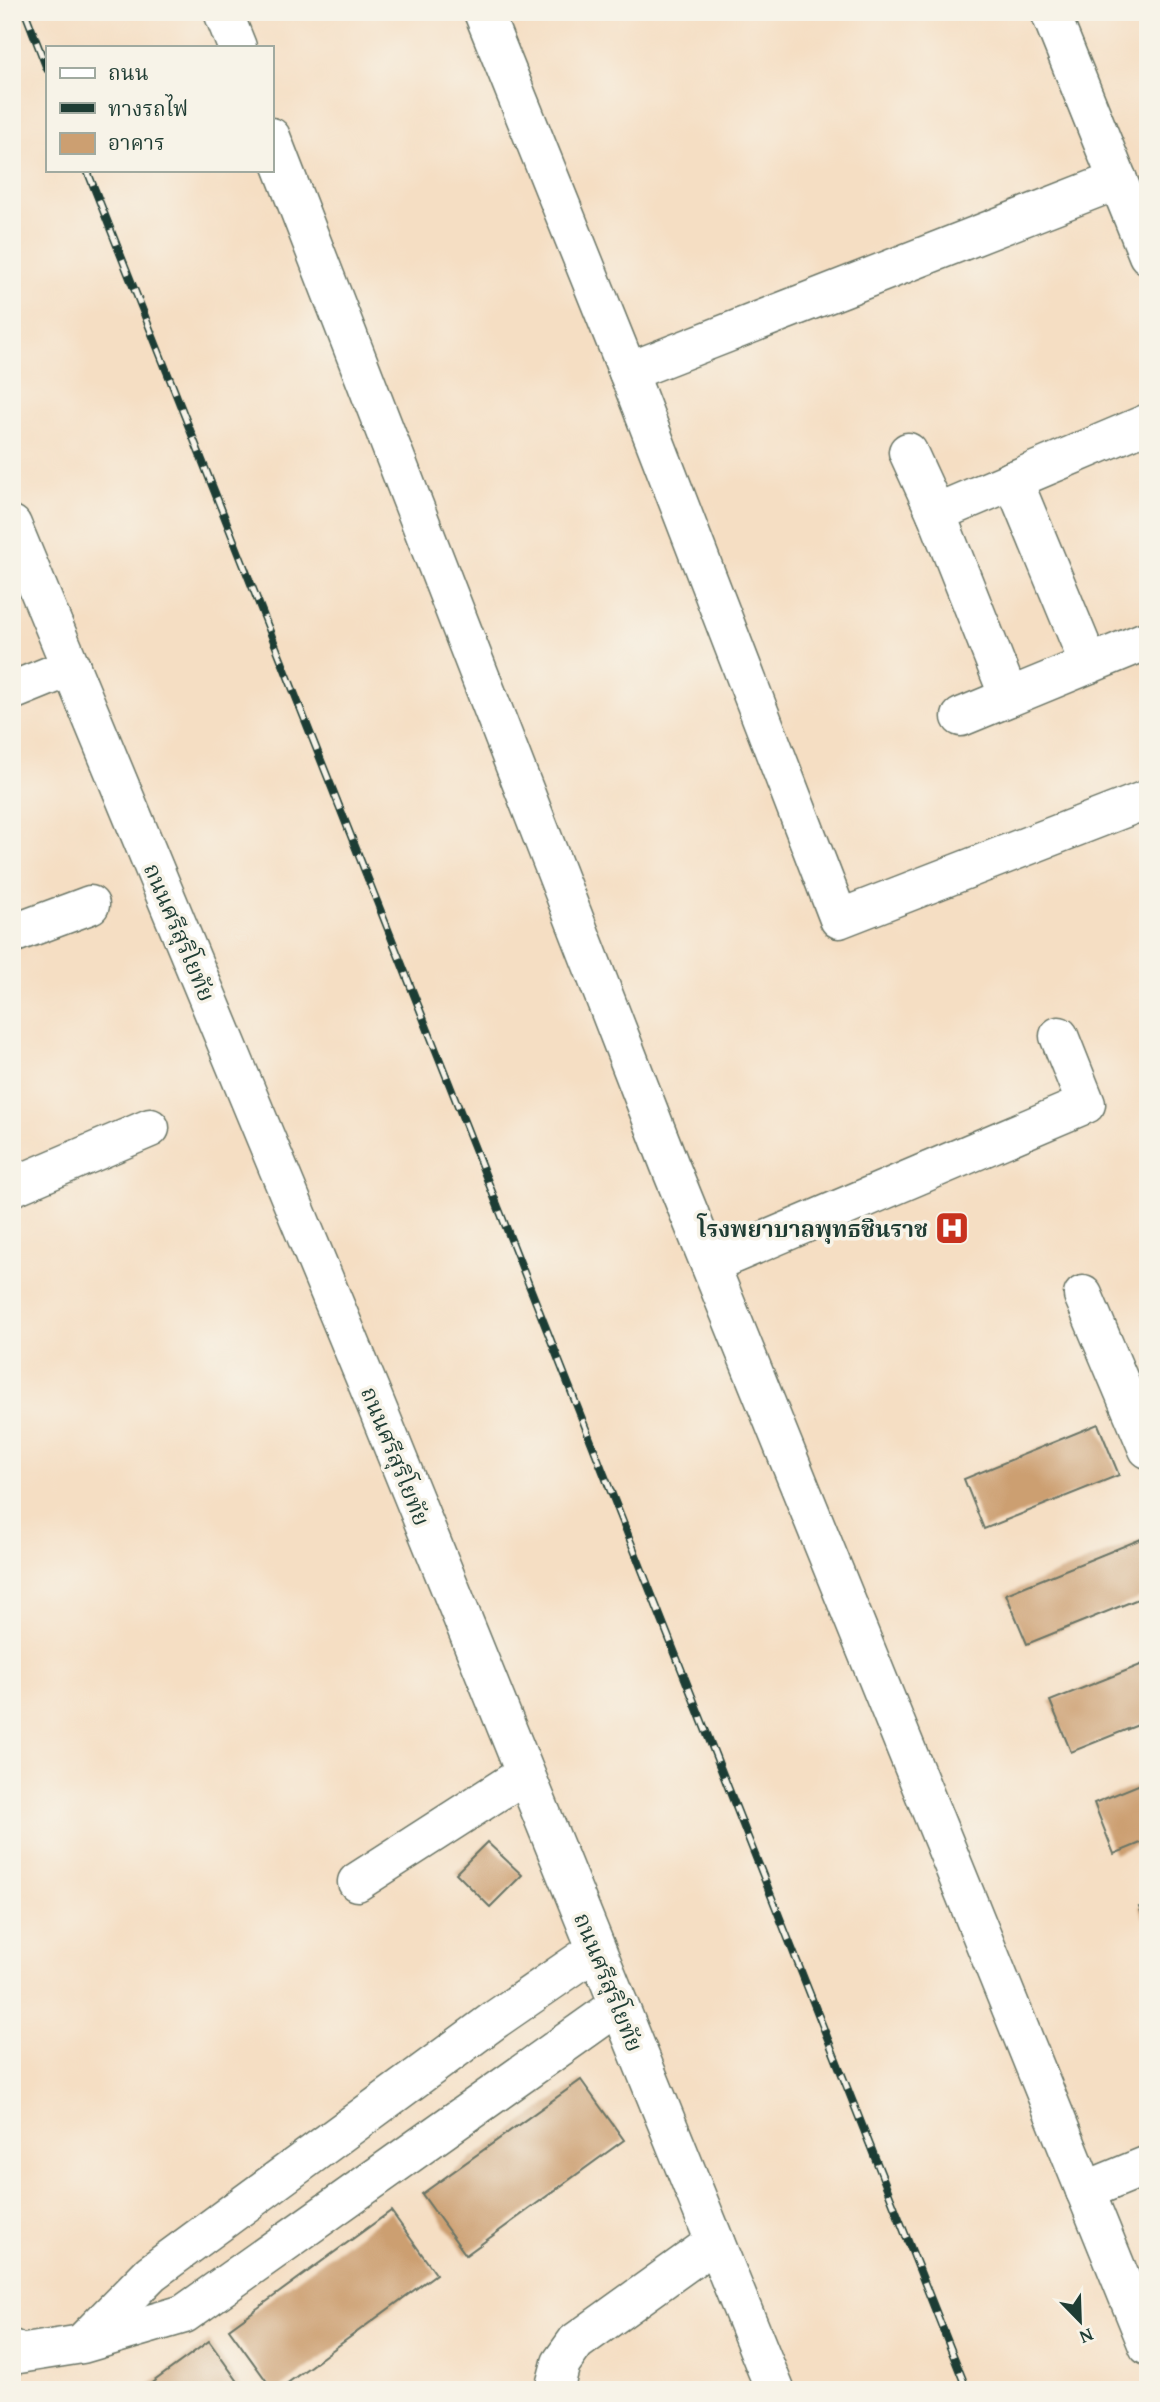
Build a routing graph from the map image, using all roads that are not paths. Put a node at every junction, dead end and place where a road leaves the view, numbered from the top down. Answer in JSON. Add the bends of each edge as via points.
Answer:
{"nodes":[{"id":1,"x":223,"y":12,"type":"edge"},
{"id":2,"x":483,"y":12,"type":"edge"},
{"id":3,"x":1050,"y":12,"type":"edge"},
{"id":4,"x":237,"y":46,"type":"edge"},
{"id":5,"x":273,"y":142,"type":"edge"},
{"id":6,"x":1118,"y":180,"type":"junction"},
{"id":7,"x":1148,"y":255,"type":"edge"},
{"id":8,"x":628,"y":372,"type":"junction"},
{"id":9,"x":1148,"y":423,"type":"edge"},
{"id":10,"x":908,"y":452,"type":"dead end"},
{"id":11,"x":1013,"y":480,"type":"junction"},
{"id":12,"x":936,"y":513,"type":"junction"},
{"id":13,"x":12,"y":525,"type":"edge"},
{"id":14,"x":1148,"y":640,"type":"edge"},
{"id":15,"x":1089,"y":664,"type":"junction"},
{"id":16,"x":71,"y":667,"type":"junction"},
{"id":17,"x":12,"y":691,"type":"edge"},
{"id":18,"x":1009,"y":697,"type":"junction"},
{"id":19,"x":961,"y":716,"type":"dead end"},
{"id":20,"x":1148,"y":799,"type":"edge"},
{"id":21,"x":90,"y":905,"type":"dead end"},
{"id":22,"x":12,"y":934,"type":"edge"},
{"id":23,"x":1059,"y":1036,"type":"dead end"},
{"id":24,"x":150,"y":1128,"type":"dead end"},
{"id":25,"x":12,"y":1187,"type":"edge"},
{"id":26,"x":710,"y":1264,"type":"junction"},
{"id":27,"x":1083,"y":1295,"type":"dead end"},
{"id":28,"x":1143,"y":1424,"type":"edge"},
{"id":29,"x":525,"y":1774,"type":"junction"},
{"id":30,"x":357,"y":1882,"type":"dead end"},
{"id":31,"x":596,"y":1950,"type":"junction"},
{"id":32,"x":619,"y":2005,"type":"junction"},
{"id":33,"x":496,"y":2020,"type":"junction"},
{"id":34,"x":527,"y":2071,"type":"junction"},
{"id":35,"x":331,"y":2140,"type":"junction"},
{"id":36,"x":1148,"y":2165,"type":"edge"},
{"id":37,"x":366,"y":2185,"type":"junction"},
{"id":38,"x":1086,"y":2191,"type":"junction"},
{"id":39,"x":715,"y":2242,"type":"junction"},
{"id":40,"x":82,"y":2344,"type":"junction"},
{"id":41,"x":1148,"y":2346,"type":"edge"},
{"id":42,"x":12,"y":2348,"type":"edge"},
{"id":43,"x":554,"y":2390,"type":"edge"},
{"id":44,"x":775,"y":2390,"type":"edge"}],
"edges":[{"from":1,"to":4,"type":"street"},
{"from":2,"to":8,"type":"street"},
{"from":3,"to":6,"type":"street"},
{"from":5,"to":26,"type":"street"},
{"from":6,"to":7,"type":"street"},
{"from":6,"to":8,"type":"street"},
{"from":8,"to":20,"type":"street","via":[[839,919]]},
{"from":9,"to":11,"type":"street"},
{"from":10,"to":12,"type":"street"},
{"from":11,"to":12,"type":"street"},
{"from":11,"to":15,"type":"street"},
{"from":12,"to":18,"type":"street"},
{"from":13,"to":16,"type":"street","name":"ถนนศรีสุริโยทัย"},
{"from":14,"to":15,"type":"street"},
{"from":15,"to":18,"type":"street"},
{"from":16,"to":17,"type":"street"},
{"from":16,"to":29,"type":"street","name":"ถนนศรีสุริโยทัย"},
{"from":18,"to":19,"type":"street"},
{"from":21,"to":22,"type":"street"},
{"from":23,"to":26,"type":"street","via":[[1086,1104]]},
{"from":24,"to":25,"type":"street"},
{"from":26,"to":38,"type":"street"},
{"from":27,"to":28,"type":"street"},
{"from":29,"to":30,"type":"street"},
{"from":29,"to":31,"type":"street","name":"ถนนศรีสุริโยทัย"},
{"from":31,"to":32,"type":"street","name":"ถนนศรีสุริโยทัย"},
{"from":31,"to":33,"type":"street"},
{"from":32,"to":34,"type":"street"},
{"from":32,"to":39,"type":"street","name":"ถนนศรีสุริโยทัย"},
{"from":33,"to":34,"type":"street"},
{"from":33,"to":35,"type":"street"},
{"from":34,"to":37,"type":"street"},
{"from":35,"to":37,"type":"street"},
{"from":35,"to":40,"type":"street","via":[[151,2273]]},
{"from":36,"to":38,"type":"street"},
{"from":37,"to":40,"type":"street","via":[[184,2314]]},
{"from":38,"to":41,"type":"street"},
{"from":39,"to":43,"type":"street","via":[[576,2342],[561,2363]]},
{"from":39,"to":44,"type":"street","name":"ถนนศรีสุริโยทัย"},
{"from":40,"to":42,"type":"street","via":[[19,2354]]}]}
